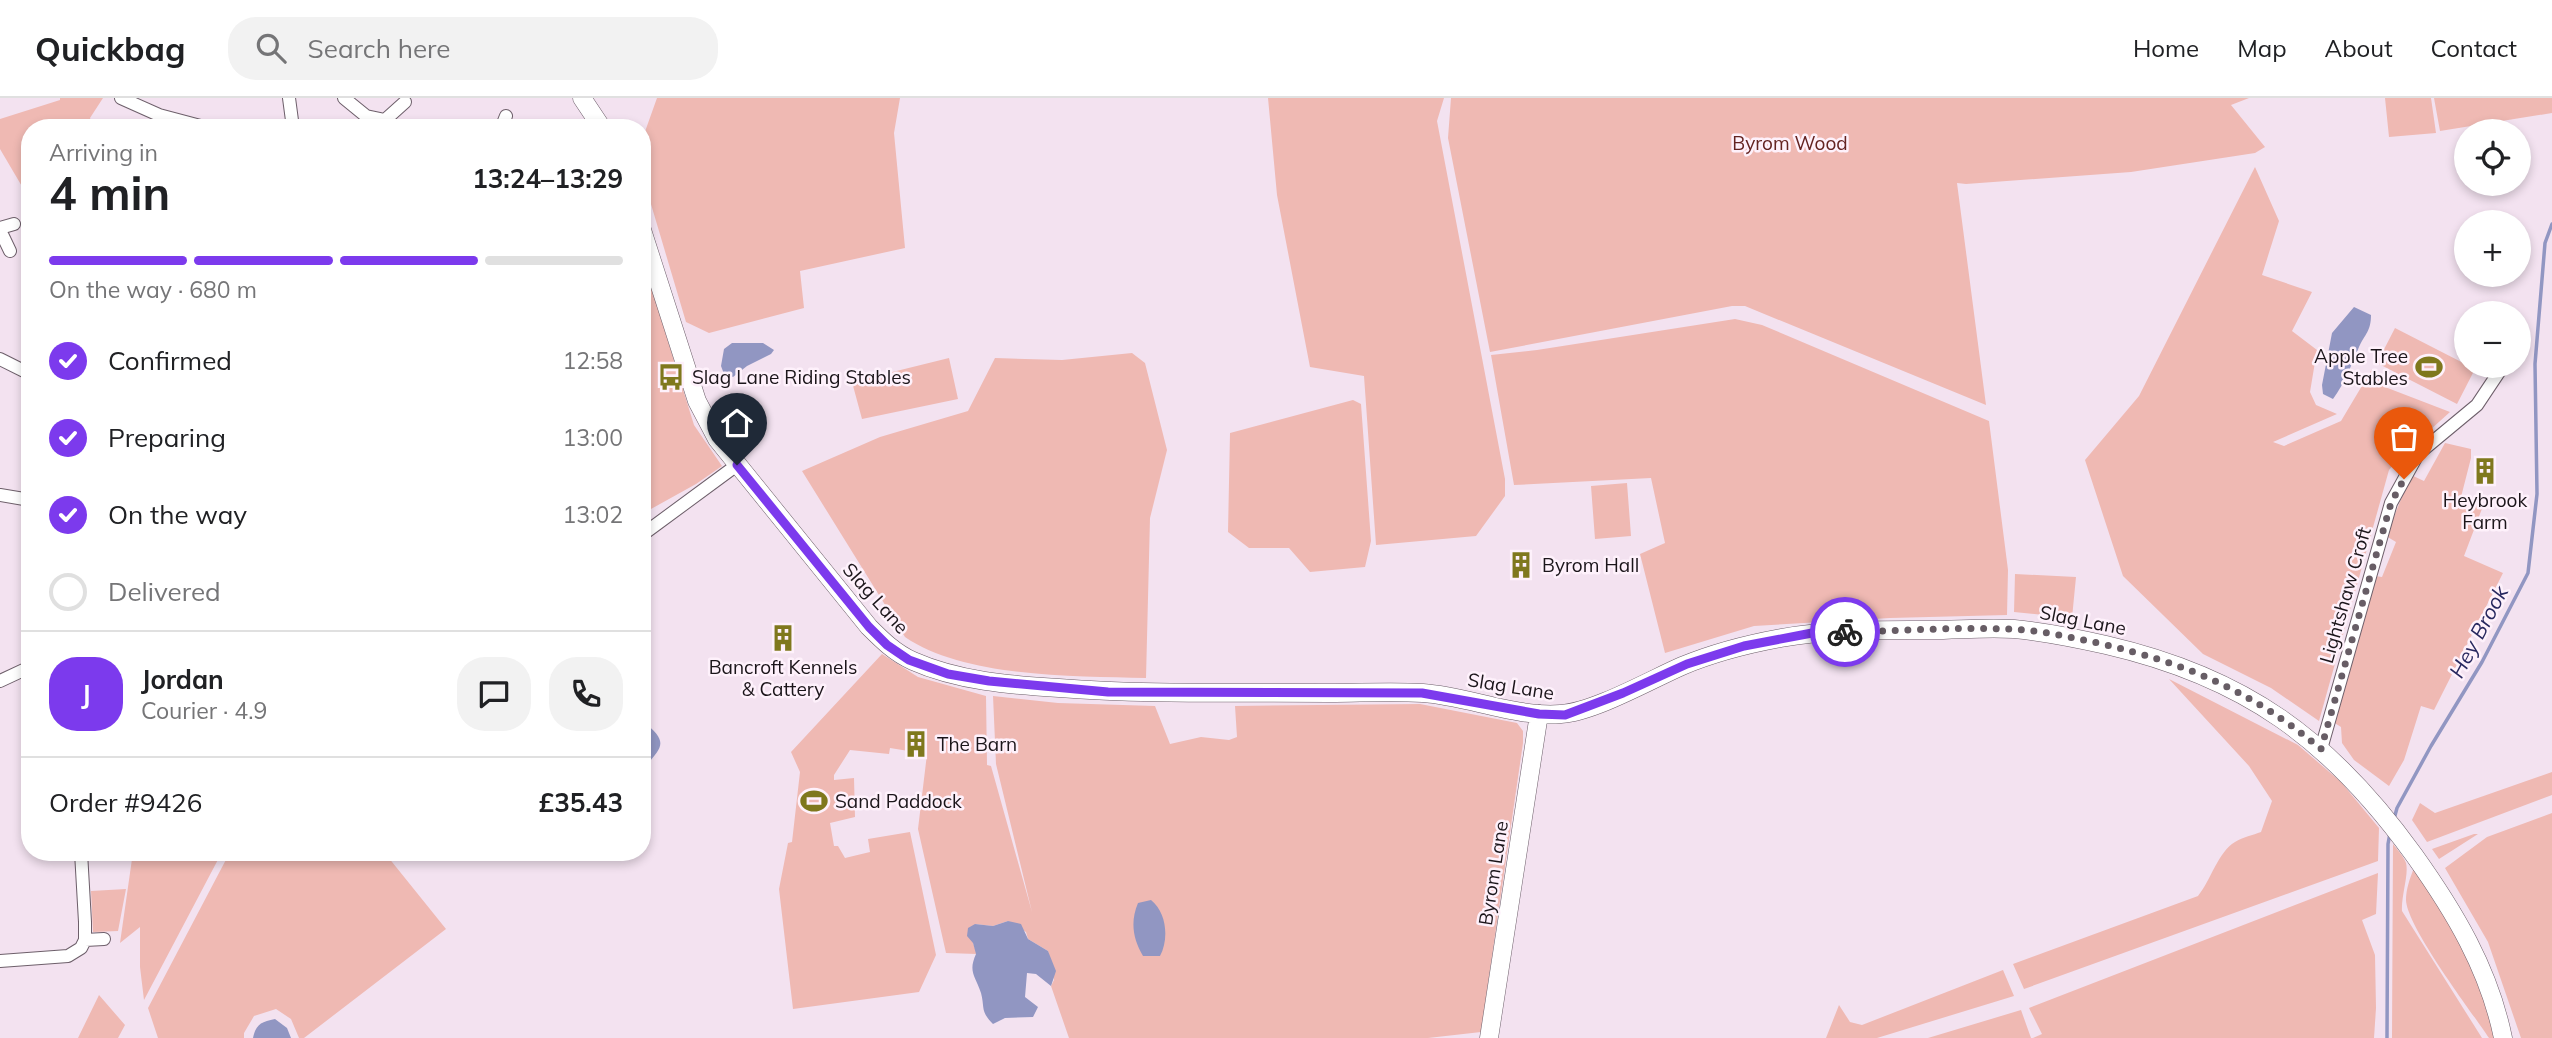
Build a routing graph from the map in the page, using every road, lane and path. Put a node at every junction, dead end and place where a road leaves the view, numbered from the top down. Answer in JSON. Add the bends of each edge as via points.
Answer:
{"nodes":[{"id":1,"x":121,"y":98,"type":"edge"},
{"id":2,"x":289,"y":98,"type":"edge"},
{"id":3,"x":344,"y":98,"type":"edge"},
{"id":4,"x":582,"y":98,"type":"edge"},
{"id":5,"x":405,"y":102,"type":"dead end"},
{"id":6,"x":171,"y":119,"type":"edge"},
{"id":7,"x":292,"y":119,"type":"edge"},
{"id":8,"x":373,"y":119,"type":"edge"},
{"id":9,"x":389,"y":119,"type":"edge"},
{"id":10,"x":596,"y":119,"type":"edge"},
{"id":11,"x":14,"y":224,"type":"dead end"},
{"id":12,"x":0,"y":229,"type":"edge"},
{"id":13,"x":10,"y":251,"type":"dead end"},
{"id":14,"x":651,"y":258,"type":"edge"},
{"id":15,"x":0,"y":359,"type":"edge"},
{"id":16,"x":21,"y":370,"type":"edge"},
{"id":17,"x":2495,"y":378,"type":"edge"},
{"id":18,"x":737,"y":465,"type":"junction"},
{"id":19,"x":0,"y":495,"type":"edge"},
{"id":20,"x":21,"y":498,"type":"edge"},
{"id":21,"x":651,"y":528,"type":"edge"},
{"id":22,"x":21,"y":671,"type":"edge"},
{"id":23,"x":0,"y":681,"type":"edge"},
{"id":24,"x":1539,"y":714,"type":"junction"},
{"id":25,"x":2321,"y":749,"type":"junction"},
{"id":26,"x":81,"y":861,"type":"edge"},
{"id":27,"x":104,"y":939,"type":"dead end"},
{"id":28,"x":85,"y":940,"type":"junction"},
{"id":29,"x":0,"y":961,"type":"edge"},
{"id":30,"x":1489,"y":1038,"type":"edge"},
{"id":31,"x":2503,"y":1038,"type":"edge"}],
"edges":[{"from":1,"to":6,"type":"street"},
{"from":2,"to":7,"type":"street"},
{"from":3,"to":8,"type":"street"},
{"from":4,"to":10,"type":"street"},
{"from":5,"to":9,"type":"street"},
{"from":11,"to":12,"type":"street"},
{"from":12,"to":13,"type":"street"},
{"from":14,"to":18,"type":"street","name":"Slag Lane","via":[[696,401]]},
{"from":15,"to":16,"type":"street"},
{"from":17,"to":25,"type":"street","name":"Lightshaw Croft","via":[[2477,405],[2418,454],[2391,503]]},
{"from":18,"to":21,"type":"street"},
{"from":18,"to":24,"type":"street","name":"Slag Lane","via":[[887,645],[909,660],[948,674],[1108,692],[1422,693]]},
{"from":19,"to":20,"type":"street"},
{"from":22,"to":23,"type":"street"},
{"from":24,"to":25,"type":"street","name":"Slag Lane","via":[[1565,715],[1687,664],[1775,639],[1812,633],[2010,629],[2139,653],[2203,674],[2261,704]]},
{"from":24,"to":30,"type":"street","name":"Byrom Lane"},
{"from":25,"to":31,"type":"street","name":"Slag Lane","via":[[2378,809],[2445,901],[2472,946]]},
{"from":26,"to":28,"type":"street"},
{"from":27,"to":28,"type":"street"},
{"from":28,"to":29,"type":"street","via":[[68,956]]}]}
